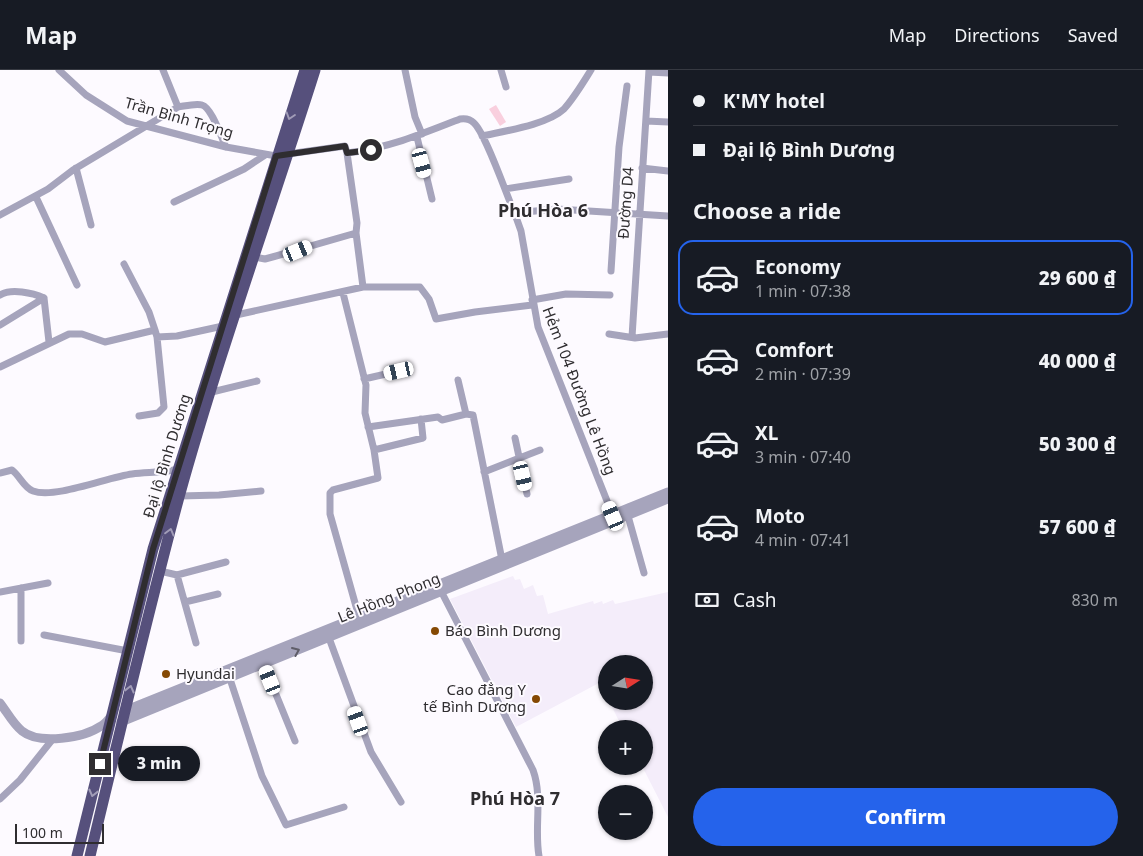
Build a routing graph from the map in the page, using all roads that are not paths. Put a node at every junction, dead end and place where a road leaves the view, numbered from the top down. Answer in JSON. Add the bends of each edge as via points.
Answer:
{"nodes":[{"id":1,"x":59,"y":70,"type":"edge"},
{"id":2,"x":163,"y":70,"type":"edge"},
{"id":3,"x":305,"y":70,"type":"edge"},
{"id":4,"x":315,"y":70,"type":"edge"},
{"id":5,"x":406,"y":70,"type":"edge"},
{"id":6,"x":501,"y":70,"type":"edge"},
{"id":7,"x":591,"y":70,"type":"edge"},
{"id":8,"x":649,"y":71,"type":"edge"},
{"id":9,"x":668,"y":73,"type":"edge"},
{"id":10,"x":627,"y":86,"type":"dead end"},
{"id":11,"x":506,"y":87,"type":"dead end"},
{"id":12,"x":178,"y":107,"type":"junction"},
{"id":13,"x":646,"y":120,"type":"junction"},
{"id":14,"x":668,"y":122,"type":"edge"},
{"id":15,"x":148,"y":126,"type":"junction"},
{"id":16,"x":419,"y":135,"type":"junction"},
{"id":17,"x":482,"y":136,"type":"junction"},
{"id":18,"x":226,"y":146,"type":"junction"},
{"id":19,"x":347,"y":153,"type":"junction"},
{"id":20,"x":276,"y":155,"type":"junction"},
{"id":21,"x":76,"y":168,"type":"junction"},
{"id":22,"x":642,"y":168,"type":"junction"},
{"id":23,"x":668,"y":171,"type":"edge"},
{"id":24,"x":569,"y":178,"type":"dead end"},
{"id":25,"x":504,"y":189,"type":"junction"},
{"id":26,"x":36,"y":196,"type":"junction"},
{"id":27,"x":432,"y":199,"type":"dead end"},
{"id":28,"x":174,"y":202,"type":"dead end"},
{"id":29,"x":514,"y":212,"type":"junction"},
{"id":30,"x":614,"y":212,"type":"junction"},
{"id":31,"x":639,"y":214,"type":"junction"},
{"id":32,"x":0,"y":215,"type":"edge"},
{"id":33,"x":668,"y":216,"type":"edge"},
{"id":34,"x":91,"y":225,"type":"dead end"},
{"id":35,"x":356,"y":233,"type":"junction"},
{"id":36,"x":254,"y":257,"type":"junction"},
{"id":37,"x":124,"y":264,"type":"dead end"},
{"id":38,"x":611,"y":271,"type":"dead end"},
{"id":39,"x":78,"y":284,"type":"dead end"},
{"id":40,"x":363,"y":288,"type":"junction"},
{"id":41,"x":343,"y":292,"type":"junction"},
{"id":42,"x":0,"y":295,"type":"edge"},
{"id":43,"x":610,"y":295,"type":"dead end"},
{"id":44,"x":44,"y":298,"type":"junction"},
{"id":45,"x":532,"y":302,"type":"junction"},
{"id":46,"x":236,"y":314,"type":"junction"},
{"id":47,"x":0,"y":325,"type":"edge"},
{"id":48,"x":223,"y":326,"type":"junction"},
{"id":49,"x":156,"y":334,"type":"junction"},
{"id":50,"x":609,"y":334,"type":"dead end"},
{"id":51,"x":668,"y":334,"type":"edge"},
{"id":52,"x":632,"y":337,"type":"junction"},
{"id":53,"x":50,"y":342,"type":"junction"},
{"id":54,"x":0,"y":367,"type":"edge"},
{"id":55,"x":399,"y":371,"type":"dead end"},
{"id":56,"x":364,"y":379,"type":"junction"},
{"id":57,"x":458,"y":380,"type":"dead end"},
{"id":58,"x":257,"y":381,"type":"dead end"},
{"id":59,"x":212,"y":392,"type":"junction"},
{"id":60,"x":466,"y":414,"type":"junction"},
{"id":61,"x":140,"y":416,"type":"dead end"},
{"id":62,"x":420,"y":420,"type":"junction"},
{"id":63,"x":368,"y":427,"type":"junction"},
{"id":64,"x":515,"y":438,"type":"dead end"},
{"id":65,"x":374,"y":450,"type":"junction"},
{"id":66,"x":540,"y":450,"type":"dead end"},
{"id":67,"x":519,"y":458,"type":"junction"},
{"id":68,"x":178,"y":469,"type":"junction"},
{"id":69,"x":484,"y":472,"type":"junction"},
{"id":70,"x":0,"y":473,"type":"edge"},
{"id":71,"x":261,"y":491,"type":"dead end"},
{"id":72,"x":668,"y":492,"type":"edge"},
{"id":73,"x":527,"y":494,"type":"dead end"},
{"id":74,"x":180,"y":496,"type":"junction"},
{"id":75,"x":668,"y":499,"type":"edge"},
{"id":76,"x":628,"y":516,"type":"junction"},
{"id":77,"x":614,"y":519,"type":"junction"},
{"id":78,"x":502,"y":560,"type":"junction"},
{"id":79,"x":226,"y":562,"type":"dead end"},
{"id":80,"x":160,"y":571,"type":"junction"},
{"id":81,"x":644,"y":573,"type":"dead end"},
{"id":82,"x":176,"y":574,"type":"junction"},
{"id":83,"x":48,"y":583,"type":"dead end"},
{"id":84,"x":21,"y":588,"type":"junction"},
{"id":85,"x":0,"y":592,"type":"edge"},
{"id":86,"x":441,"y":592,"type":"junction"},
{"id":87,"x":218,"y":594,"type":"dead end"},
{"id":88,"x":185,"y":602,"type":"junction"},
{"id":89,"x":359,"y":617,"type":"junction"},
{"id":90,"x":44,"y":635,"type":"dead end"},
{"id":91,"x":329,"y":638,"type":"junction"},
{"id":92,"x":21,"y":641,"type":"dead end"},
{"id":93,"x":196,"y":643,"type":"dead end"},
{"id":94,"x":128,"y":651,"type":"junction"},
{"id":95,"x":264,"y":665,"type":"junction"},
{"id":96,"x":230,"y":679,"type":"junction"},
{"id":97,"x":0,"y":703,"type":"edge"},
{"id":98,"x":119,"y":716,"type":"junction"},
{"id":99,"x":105,"y":727,"type":"junction"},
{"id":100,"x":52,"y":740,"type":"junction"},
{"id":101,"x":295,"y":741,"type":"dead end"},
{"id":102,"x":0,"y":799,"type":"edge"},
{"id":103,"x":401,"y":802,"type":"dead end"},
{"id":104,"x":344,"y":807,"type":"dead end"},
{"id":105,"x":77,"y":856,"type":"edge"},
{"id":106,"x":90,"y":856,"type":"edge"},
{"id":107,"x":539,"y":856,"type":"edge"}],
"edges":[{"from":1,"to":15,"type":"street","name":"Trần Bình Trọng","via":[[103,107],[127,120]]},
{"from":2,"to":12,"type":"street"},
{"from":3,"to":20,"type":"highway","name":"Đại lộ Bình Dương","one_way":true},
{"from":4,"to":20,"type":"highway","name":"Đại lộ Bình Dương"},
{"from":5,"to":16,"type":"street"},
{"from":6,"to":11,"type":"street"},
{"from":7,"to":17,"type":"street","via":[[564,109],[556,115]]},
{"from":8,"to":9,"type":"street"},
{"from":8,"to":13,"type":"street","name":"Đường D4"},
{"from":10,"to":30,"type":"street"},
{"from":12,"to":15,"type":"street"},
{"from":12,"to":18,"type":"street","via":[[201,104],[206,107]]},
{"from":13,"to":14,"type":"street"},
{"from":13,"to":22,"type":"street","name":"Đường D4"},
{"from":15,"to":18,"type":"street","name":"Trần Bình Trọng"},
{"from":15,"to":21,"type":"street"},
{"from":16,"to":17,"type":"street","name":"Hẻm 104 Đường Lê Hồng","via":[[467,118],[477,126]]},
{"from":16,"to":19,"type":"street","name":"Hẻm 104 Đường Lê Hồng","via":[[385,147]]},
{"from":16,"to":27,"type":"street"},
{"from":17,"to":25,"type":"street","name":"Hẻm 104 Đường Lê Hồng"},
{"from":18,"to":20,"type":"street","name":"Trần Bình Trọng"},
{"from":19,"to":20,"type":"street","name":"Hẻm 104 Đường Lê Hồng","via":[[345,146]]},
{"from":19,"to":35,"type":"street"},
{"from":20,"to":28,"type":"street"},
{"from":20,"to":36,"type":"highway","name":"Đại lộ Bình Dương"},
{"from":20,"to":48,"type":"highway","name":"Đại lộ Bình Dương"},
{"from":21,"to":26,"type":"street"},
{"from":21,"to":34,"type":"street"},
{"from":22,"to":23,"type":"street"},
{"from":22,"to":31,"type":"street","name":"Đường D4"},
{"from":24,"to":25,"type":"street"},
{"from":25,"to":29,"type":"street","name":"Hẻm 104 Đường Lê Hồng"},
{"from":26,"to":32,"type":"street"},
{"from":26,"to":39,"type":"street"},
{"from":29,"to":30,"type":"street","via":[[557,209]]},
{"from":29,"to":45,"type":"street","name":"Hẻm 104 Đường Lê Hồng","via":[[521,231]]},
{"from":30,"to":31,"type":"street"},
{"from":30,"to":38,"type":"street"},
{"from":31,"to":33,"type":"street"},
{"from":31,"to":52,"type":"street","name":"Đường D4"},
{"from":35,"to":36,"type":"street","via":[[265,259]]},
{"from":35,"to":40,"type":"street"},
{"from":36,"to":46,"type":"highway","name":"Đại lộ Bình Dương"},
{"from":37,"to":49,"type":"street","via":[[149,312]]},
{"from":40,"to":41,"type":"street"},
{"from":40,"to":45,"type":"street","via":[[420,287],[429,299],[436,320]]},
{"from":41,"to":46,"type":"street"},
{"from":41,"to":56,"type":"street"},
{"from":42,"to":44,"type":"street","via":[[28,293]]},
{"from":43,"to":45,"type":"street","via":[[566,294]]},
{"from":44,"to":47,"type":"street"},
{"from":44,"to":53,"type":"street"},
{"from":45,"to":77,"type":"street","name":"Hẻm 104 Đường Lê Hồng","via":[[554,370]]},
{"from":46,"to":59,"type":"highway","name":"Đại lộ Bình Dương"},
{"from":48,"to":49,"type":"street","via":[[177,336]]},
{"from":48,"to":68,"type":"highway","name":"Đại lộ Bình Dương"},
{"from":49,"to":53,"type":"street","via":[[105,342],[82,334],[69,334]]},
{"from":49,"to":61,"type":"street","via":[[164,407],[158,413]]},
{"from":50,"to":52,"type":"street"},
{"from":51,"to":52,"type":"street"},
{"from":53,"to":54,"type":"street"},
{"from":55,"to":56,"type":"street"},
{"from":56,"to":63,"type":"street"},
{"from":57,"to":60,"type":"street"},
{"from":58,"to":59,"type":"street"},
{"from":59,"to":74,"type":"highway","name":"Đại lộ Bình Dương"},
{"from":60,"to":62,"type":"street","via":[[442,420],[438,417]]},
{"from":60,"to":69,"type":"street","via":[[473,415]]},
{"from":62,"to":63,"type":"street"},
{"from":62,"to":65,"type":"street","via":[[423,438]]},
{"from":63,"to":65,"type":"street"},
{"from":64,"to":67,"type":"street"},
{"from":65,"to":89,"type":"street","via":[[378,478],[333,490],[329,500]]},
{"from":66,"to":67,"type":"street"},
{"from":67,"to":69,"type":"street"},
{"from":67,"to":73,"type":"street"},
{"from":68,"to":70,"type":"street","via":[[131,474],[79,488],[38,492],[30,490],[12,470]]},
{"from":68,"to":94,"type":"highway","name":"Đại lộ Bình Dương","via":[[153,549]]},
{"from":69,"to":78,"type":"street"},
{"from":71,"to":74,"type":"street"},
{"from":72,"to":77,"type":"street","name":"Lê Hồng Phong"},
{"from":80,"to":74,"type":"highway","name":"Đại lộ Bình Dương","one_way":true},
{"from":75,"to":76,"type":"street","name":"Lê Hồng Phong"},
{"from":76,"to":77,"type":"street","name":"Lê Hồng Phong"},
{"from":76,"to":81,"type":"street"},
{"from":77,"to":78,"type":"street","name":"Lê Hồng Phong"},
{"from":77,"to":86,"type":"street","name":"Lê Hồng Phong"},
{"from":78,"to":89,"type":"street","name":"Lê Hồng Phong"},
{"from":79,"to":82,"type":"street"},
{"from":80,"to":82,"type":"street"},
{"from":98,"to":80,"type":"highway","name":"Đại lộ Bình Dương","one_way":true},
{"from":82,"to":88,"type":"street"},
{"from":83,"to":84,"type":"street"},
{"from":84,"to":85,"type":"street"},
{"from":84,"to":92,"type":"street"},
{"from":86,"to":91,"type":"street","name":"Lê Hồng Phong"},
{"from":86,"to":107,"type":"street","via":[[534,770],[539,796],[536,842]]},
{"from":87,"to":88,"type":"street"},
{"from":88,"to":93,"type":"street"},
{"from":89,"to":98,"type":"street","name":"Lê Hồng Phong"},
{"from":90,"to":94,"type":"street"},
{"from":95,"to":91,"type":"street","name":"Lê Hồng Phong","one_way":true},
{"from":91,"to":103,"type":"street","via":[[371,752]]},
{"from":94,"to":98,"type":"highway","name":"Đại lộ Bình Dương"},
{"from":95,"to":96,"type":"street","name":"Lê Hồng Phong"},
{"from":95,"to":101,"type":"street"},
{"from":96,"to":98,"type":"street","name":"Lê Hồng Phong"},
{"from":96,"to":104,"type":"street","via":[[262,776],[286,825]]},
{"from":97,"to":100,"type":"street","via":[[21,730],[41,740]]},
{"from":98,"to":99,"type":"highway","name":"Đại lộ Bình Dương"},
{"from":98,"to":106,"type":"highway","name":"Đại lộ Bình Dương"},
{"from":99,"to":100,"type":"street"},
{"from":99,"to":105,"type":"highway","name":"Đại lộ Bình Dương","one_way":true},
{"from":100,"to":102,"type":"street"}]}
